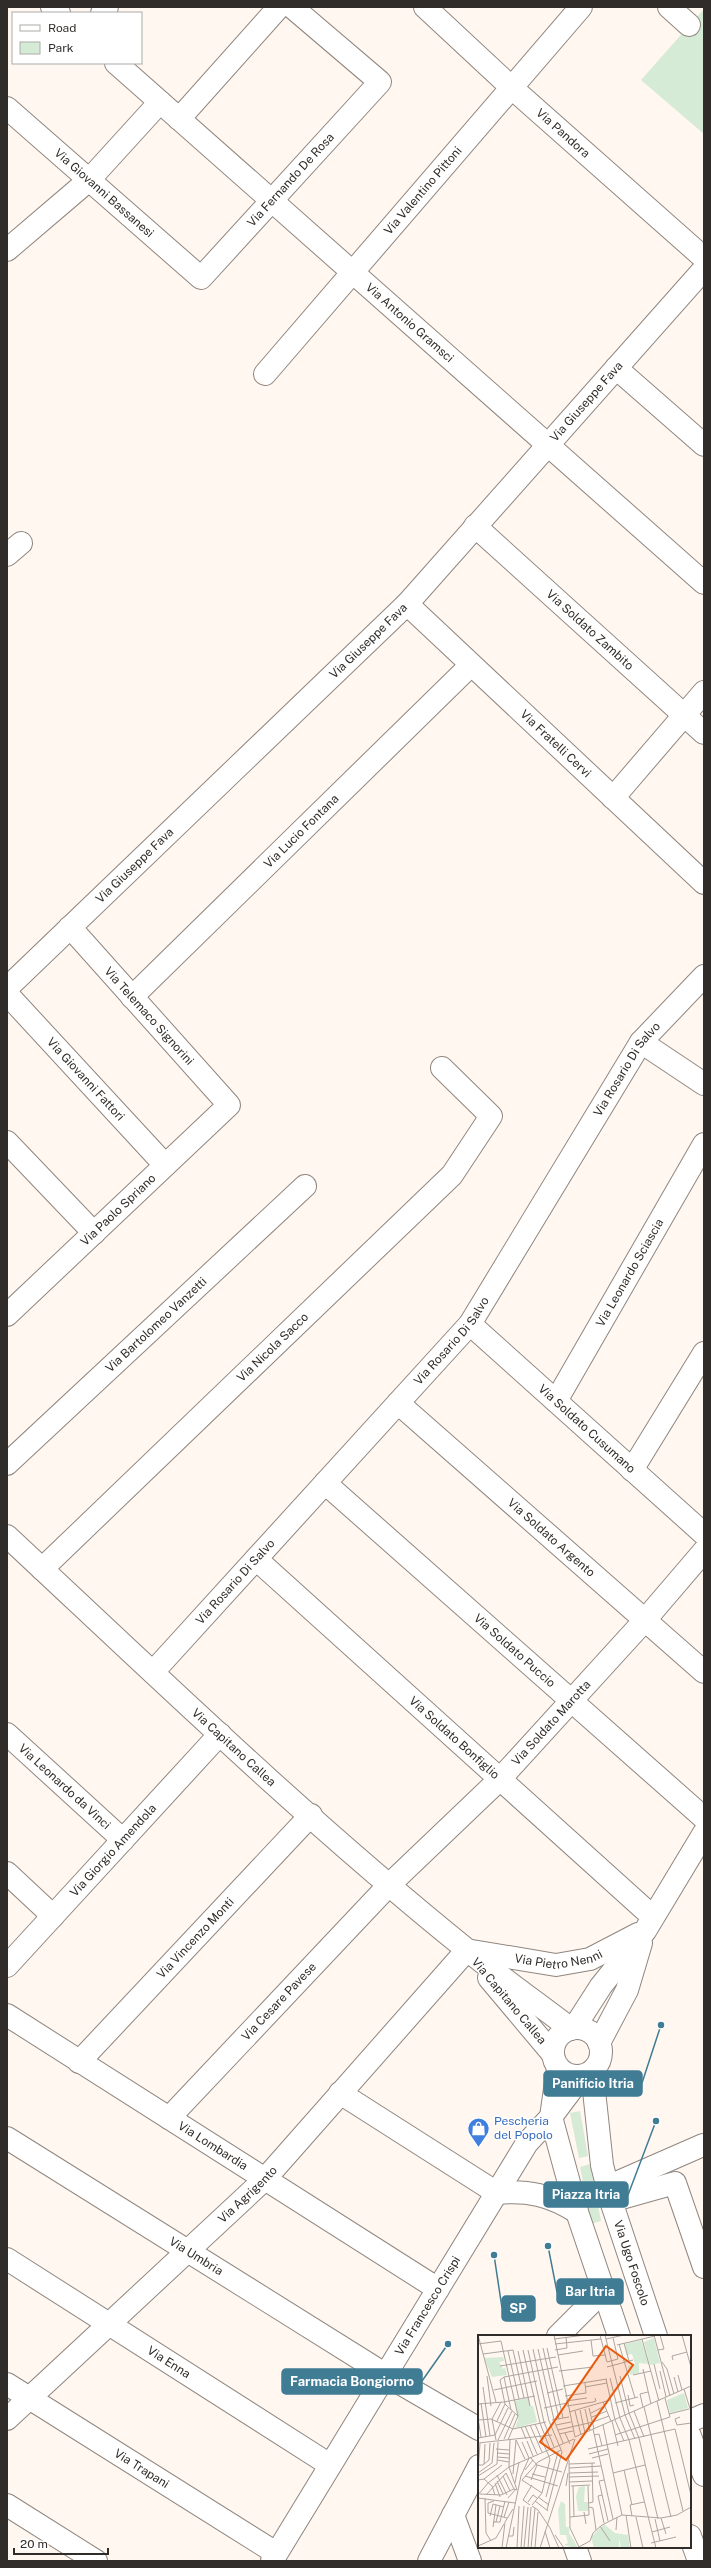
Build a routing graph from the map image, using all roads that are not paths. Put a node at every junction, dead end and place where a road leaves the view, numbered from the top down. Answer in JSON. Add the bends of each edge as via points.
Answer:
{"nodes":[{"id":1,"x":279,"y":7,"type":"edge"},
{"id":2,"x":292,"y":7,"type":"edge"},
{"id":3,"x":425,"y":7,"type":"edge"},
{"id":4,"x":581,"y":7,"type":"edge"},
{"id":5,"x":669,"y":7,"type":"edge"},
{"id":6,"x":689,"y":26,"type":"dead end"},
{"id":7,"x":117,"y":64,"type":"edge"},
{"id":8,"x":512,"y":88,"type":"junction"},
{"id":9,"x":160,"y":102,"type":"junction"},
{"id":10,"x":7,"y":108,"type":"edge"},
{"id":11,"x":179,"y":119,"type":"junction"},
{"id":12,"x":89,"y":180,"type":"junction"},
{"id":13,"x":272,"y":201,"type":"junction"},
{"id":14,"x":7,"y":250,"type":"edge"},
{"id":15,"x":704,"y":258,"type":"edge"},
{"id":16,"x":704,"y":269,"type":"edge"},
{"id":17,"x":352,"y":272,"type":"junction"},
{"id":18,"x":201,"y":278,"type":"joint"},
{"id":19,"x":616,"y":368,"type":"junction"},
{"id":20,"x":265,"y":374,"type":"dead end"},
{"id":21,"x":548,"y":444,"type":"junction"},
{"id":22,"x":704,"y":445,"type":"edge"},
{"id":23,"x":476,"y":526,"type":"junction"},
{"id":24,"x":704,"y":583,"type":"edge"},
{"id":25,"x":407,"y":604,"type":"junction"},
{"id":26,"x":471,"y":665,"type":"junction"},
{"id":27,"x":704,"y":692,"type":"edge"},
{"id":28,"x":684,"y":715,"type":"junction"},
{"id":29,"x":704,"y":733,"type":"edge"},
{"id":30,"x":613,"y":798,"type":"junction"},
{"id":31,"x":704,"y":883,"type":"edge"},
{"id":32,"x":70,"y":927,"type":"junction"},
{"id":33,"x":704,"y":976,"type":"edge"},
{"id":34,"x":7,"y":988,"type":"edge"},
{"id":35,"x":7,"y":994,"type":"edge"},
{"id":36,"x":132,"y":997,"type":"junction"},
{"id":37,"x":641,"y":1042,"type":"junction"},
{"id":38,"x":442,"y":1068,"type":"dead end"},
{"id":39,"x":704,"y":1084,"type":"edge"},
{"id":40,"x":229,"y":1105,"type":"joint"},
{"id":41,"x":7,"y":1142,"type":"edge"},
{"id":42,"x":704,"y":1144,"type":"edge"},
{"id":43,"x":165,"y":1165,"type":"junction"},
{"id":44,"x":305,"y":1186,"type":"dead end"},
{"id":45,"x":94,"y":1233,"type":"junction"},
{"id":46,"x":7,"y":1315,"type":"edge"},
{"id":47,"x":470,"y":1324,"type":"junction"},
{"id":48,"x":704,"y":1353,"type":"edge"},
{"id":49,"x":556,"y":1401,"type":"junction"},
{"id":50,"x":398,"y":1403,"type":"junction"},
{"id":51,"x":7,"y":1464,"type":"edge"},
{"id":52,"x":632,"y":1470,"type":"junction"},
{"id":53,"x":325,"y":1483,"type":"junction"},
{"id":54,"x":704,"y":1534,"type":"edge"},
{"id":55,"x":7,"y":1536,"type":"edge"},
{"id":56,"x":704,"y":1552,"type":"edge"},
{"id":57,"x":256,"y":1559,"type":"junction"},
{"id":58,"x":42,"y":1569,"type":"junction"},
{"id":59,"x":645,"y":1620,"type":"junction"},
{"id":60,"x":153,"y":1672,"type":"junction"},
{"id":61,"x":704,"y":1672,"type":"edge"},
{"id":62,"x":572,"y":1701,"type":"junction"},
{"id":63,"x":7,"y":1734,"type":"edge"},
{"id":64,"x":220,"y":1734,"type":"junction"},
{"id":65,"x":500,"y":1779,"type":"junction"},
{"id":66,"x":311,"y":1815,"type":"junction"},
{"id":67,"x":704,"y":1818,"type":"edge"},
{"id":68,"x":704,"y":1833,"type":"edge"},
{"id":69,"x":123,"y":1840,"type":"junction"},
{"id":70,"x":7,"y":1873,"type":"edge"},
{"id":71,"x":389,"y":1885,"type":"junction"},
{"id":72,"x":53,"y":1916,"type":"junction"},
{"id":73,"x":649,"y":1924,"type":"junction"},
{"id":74,"x":467,"y":1950,"type":"junction"},
{"id":75,"x":7,"y":1966,"type":"edge"},
{"id":76,"x":7,"y":2015,"type":"edge"},
{"id":77,"x":572,"y":2028,"type":"junction"},
{"id":78,"x":599,"y":2043,"type":"junction"},
{"id":79,"x":555,"y":2060,"type":"junction"},
{"id":80,"x":79,"y":2062,"type":"junction"},
{"id":81,"x":586,"y":2074,"type":"junction"},
{"id":82,"x":340,"y":2093,"type":"junction"},
{"id":83,"x":551,"y":2117,"type":"junction"},
{"id":84,"x":170,"y":2118,"type":"junction"},
{"id":85,"x":7,"y":2138,"type":"edge"},
{"id":86,"x":703,"y":2145,"type":"edge"},
{"id":87,"x":265,"y":2179,"type":"junction"},
{"id":88,"x":497,"y":2192,"type":"junction"},
{"id":89,"x":609,"y":2194,"type":"junction"},
{"id":90,"x":577,"y":2212,"type":"junction"},
{"id":91,"x":188,"y":2252,"type":"junction"},
{"id":92,"x":7,"y":2259,"type":"edge"},
{"id":93,"x":704,"y":2266,"type":"edge"},
{"id":94,"x":438,"y":2289,"type":"junction"},
{"id":95,"x":604,"y":2295,"type":"junction"},
{"id":96,"x":109,"y":2324,"type":"junction"},
{"id":97,"x":559,"y":2335,"type":"edge"},
{"id":98,"x":619,"y":2335,"type":"edge"},
{"id":99,"x":656,"y":2335,"type":"edge"},
{"id":100,"x":386,"y":2375,"type":"junction"},
{"id":101,"x":7,"y":2384,"type":"edge"},
{"id":102,"x":30,"y":2398,"type":"junction"},
{"id":103,"x":704,"y":2415,"type":"edge"},
{"id":104,"x":7,"y":2419,"type":"edge"},
{"id":105,"x":691,"y":2421,"type":"edge"},
{"id":106,"x":478,"y":2428,"type":"edge"},
{"id":107,"x":691,"y":2430,"type":"edge"},
{"id":108,"x":691,"y":2439,"type":"edge"},
{"id":109,"x":704,"y":2448,"type":"edge"},
{"id":110,"x":330,"y":2466,"type":"junction"},
{"id":111,"x":478,"y":2468,"type":"edge"},
{"id":112,"x":704,"y":2476,"type":"edge"},
{"id":113,"x":7,"y":2505,"type":"edge"},
{"id":114,"x":453,"y":2514,"type":"junction"},
{"id":115,"x":691,"y":2539,"type":"edge"},
{"id":116,"x":575,"y":2548,"type":"edge"},
{"id":117,"x":274,"y":2557,"type":"edge"},
{"id":118,"x":96,"y":2561,"type":"edge"},
{"id":119,"x":429,"y":2561,"type":"edge"},
{"id":120,"x":470,"y":2561,"type":"edge"},
{"id":121,"x":580,"y":2561,"type":"edge"},
{"id":122,"x":699,"y":2561,"type":"edge"}],
"edges":[{"from":1,"to":11,"type":"street"},
{"from":2,"to":13,"type":"street","name":"Via Fernando De Rosa","via":[[380,82]]},
{"from":3,"to":8,"type":"street","name":"Via Pandora"},
{"from":4,"to":8,"type":"street","name":"Via Valentino Pittoni"},
{"from":5,"to":6,"type":"street"},
{"from":7,"to":9,"type":"street","name":"Via Antonio Gramsci"},
{"from":8,"to":15,"type":"street","name":"Via Pandora"},
{"from":8,"to":17,"type":"street","name":"Via Valentino Pittoni"},
{"from":9,"to":11,"type":"street","name":"Via Antonio Gramsci"},
{"from":9,"to":12,"type":"street"},
{"from":10,"to":12,"type":"street","name":"Via Giovanni Bassanesi"},
{"from":11,"to":13,"type":"street","name":"Via Antonio Gramsci"},
{"from":12,"to":14,"type":"street"},
{"from":12,"to":18,"type":"street","name":"Via Giovanni Bassanesi"},
{"from":13,"to":17,"type":"street","name":"Via Antonio Gramsci"},
{"from":13,"to":18,"type":"street","name":"Via Fernando De Rosa"},
{"from":16,"to":19,"type":"street","name":"Via Giuseppe Fava"},
{"from":17,"to":20,"type":"street","name":"Via Valentino Pittoni"},
{"from":17,"to":21,"type":"street","name":"Via Antonio Gramsci"},
{"from":19,"to":21,"type":"street","name":"Via Giuseppe Fava"},
{"from":19,"to":22,"type":"street"},
{"from":21,"to":23,"type":"street","name":"Via Giuseppe Fava"},
{"from":21,"to":24,"type":"street","name":"Via Antonio Gramsci"},
{"from":23,"to":25,"type":"street","name":"Via Giuseppe Fava"},
{"from":23,"to":28,"type":"street","name":"Via Soldato Zambito"},
{"from":25,"to":26,"type":"street","name":"Via Fratelli Cervi"},
{"from":25,"to":32,"type":"street","name":"Via Giuseppe Fava"},
{"from":26,"to":30,"type":"street","name":"Via Fratelli Cervi"},
{"from":26,"to":36,"type":"street","name":"Via Lucio Fontana"},
{"from":27,"to":28,"type":"street"},
{"from":28,"to":29,"type":"street","name":"Via Soldato Zambito"},
{"from":28,"to":30,"type":"street"},
{"from":30,"to":31,"type":"street","name":"Via Fratelli Cervi"},
{"from":32,"to":34,"type":"street","name":"Via Giuseppe Fava"},
{"from":32,"to":36,"type":"street","name":"Via Telemaco Signorini"},
{"from":33,"to":37,"type":"street","name":"Via Rosario Di Salvo"},
{"from":35,"to":43,"type":"street","name":"Via Giovanni Fattori"},
{"from":36,"to":40,"type":"street","name":"Via Telemaco Signorini"},
{"from":37,"to":39,"type":"street"},
{"from":37,"to":47,"type":"street","name":"Via Rosario Di Salvo"},
{"from":38,"to":58,"type":"street","name":"Via Nicola Sacco","via":[[491,1116],[452,1175]]},
{"from":40,"to":43,"type":"street","name":"Via Paolo Spriano"},
{"from":41,"to":45,"type":"street"},
{"from":42,"to":49,"type":"street","name":"Via Leonardo Sciascia"},
{"from":43,"to":45,"type":"street","name":"Via Paolo Spriano"},
{"from":44,"to":51,"type":"street","name":"Via Bartolomeo Vanzetti"},
{"from":45,"to":46,"type":"street","name":"Via Paolo Spriano"},
{"from":47,"to":49,"type":"street","name":"Via Soldato Cusumano"},
{"from":47,"to":50,"type":"street","name":"Via Rosario Di Salvo"},
{"from":48,"to":52,"type":"street"},
{"from":49,"to":52,"type":"street","name":"Via Soldato Cusumano"},
{"from":50,"to":53,"type":"street","name":"Via Rosario Di Salvo"},
{"from":50,"to":59,"type":"street","name":"Via Soldato Argento"},
{"from":52,"to":54,"type":"street","name":"Via Soldato Cusumano"},
{"from":53,"to":57,"type":"street","name":"Via Rosario Di Salvo"},
{"from":53,"to":62,"type":"street","name":"Via Soldato Puccio"},
{"from":55,"to":58,"type":"street","name":"Via Capitano Callea"},
{"from":56,"to":59,"type":"street","name":"Via Soldato Marotta"},
{"from":57,"to":60,"type":"street","name":"Via Rosario Di Salvo"},
{"from":57,"to":65,"type":"street","name":"Via Soldato Bonfiglio"},
{"from":58,"to":60,"type":"street","name":"Via Capitano Callea"},
{"from":59,"to":61,"type":"street","name":"Via Soldato Argento"},
{"from":59,"to":62,"type":"street","name":"Via Soldato Marotta"},
{"from":60,"to":64,"type":"street","name":"Via Capitano Callea"},
{"from":62,"to":65,"type":"street","name":"Via Soldato Marotta"},
{"from":62,"to":67,"type":"street","name":"Via Soldato Puccio"},
{"from":63,"to":69,"type":"street","name":"Via Leonardo da Vinci"},
{"from":64,"to":66,"type":"street","name":"Via Capitano Callea"},
{"from":64,"to":69,"type":"street","name":"Via Giorgio Amendola"},
{"from":65,"to":71,"type":"street","name":"Via Soldato Marotta"},
{"from":65,"to":73,"type":"street","name":"Via Soldato Bonfiglio"},
{"from":66,"to":71,"type":"street","name":"Via Capitano Callea"},
{"from":66,"to":80,"type":"street","name":"Via Vincenzo Monti"},
{"from":68,"to":73,"type":"street","name":"Via Pietro Nenni"},
{"from":69,"to":72,"type":"street","name":"Via Giorgio Amendola"},
{"from":70,"to":72,"type":"street"},
{"from":71,"to":74,"type":"street","name":"Via Capitano Callea"},
{"from":71,"to":84,"type":"street","name":"Via Cesare Pavese"},
{"from":72,"to":75,"type":"street","name":"Via Giorgio Amendola"},
{"from":73,"to":74,"type":"street","name":"Via Pietro Nenni","via":[[590,1959],[556,1965]]},
{"from":73,"to":77,"type":"street","name":"Via Pietro Nenni"},
{"from":73,"to":78,"type":"street","name":"Via Pietro Nenni","via":[[627,1990]]},
{"from":74,"to":77,"type":"street","name":"Via Capitano Callea"},
{"from":74,"to":79,"type":"street","name":"Via Capitano Callea"},
{"from":74,"to":82,"type":"street","name":"Via Agrigento"},
{"from":76,"to":80,"type":"street","name":"Via Lombardia"},
{"from":77,"to":78,"type":"street","via":[[591,2032]]},
{"from":77,"to":79,"type":"street","via":[[557,2037]]},
{"from":78,"to":81,"type":"street","via":[[600,2059]]},
{"from":79,"to":81,"type":"street","via":[[564,2074]]},
{"from":79,"to":83,"type":"street"},
{"from":80,"to":84,"type":"street","name":"Via Lombardia"},
{"from":81,"to":83,"type":"street","name":"Via Francesco Crispi"},
{"from":81,"to":89,"type":"street","name":"Via Ugo Foscolo"},
{"from":82,"to":87,"type":"street","name":"Via Agrigento"},
{"from":82,"to":88,"type":"street"},
{"from":83,"to":88,"type":"street","name":"Via Francesco Crispi","via":[[527,2143]]},
{"from":83,"to":90,"type":"street"},
{"from":84,"to":87,"type":"street","name":"Via Lombardia"},
{"from":85,"to":91,"type":"street","name":"Via Umbria"},
{"from":86,"to":89,"type":"street"},
{"from":87,"to":91,"type":"street","name":"Via Agrigento"},
{"from":87,"to":94,"type":"street","name":"Via Lombardia"},
{"from":88,"to":90,"type":"street","via":[[519,2190],[538,2193]]},
{"from":88,"to":94,"type":"street","name":"Via Francesco Crispi"},
{"from":89,"to":93,"type":"street","via":[[675,2183]]},
{"from":89,"to":99,"type":"street","name":"Via Ugo Foscolo"},
{"from":90,"to":95,"type":"street"},
{"from":91,"to":96,"type":"street","name":"Via Agrigento"},
{"from":91,"to":100,"type":"street","name":"Via Umbria"},
{"from":92,"to":96,"type":"street","name":"Via Enna"},
{"from":94,"to":100,"type":"street","name":"Via Francesco Crispi"},
{"from":95,"to":97,"type":"street","via":[[594,2300]]},
{"from":95,"to":98,"type":"street"},
{"from":96,"to":102,"type":"street","name":"Via Agrigento"},
{"from":96,"to":110,"type":"street","name":"Via Enna"},
{"from":100,"to":106,"type":"street","name":"Via Umbria"},
{"from":100,"to":110,"type":"street","name":"Via Francesco Crispi"},
{"from":101,"to":102,"type":"street","name":"Via Trapani"},
{"from":102,"to":104,"type":"street","name":"Via Agrigento"},
{"from":102,"to":117,"type":"street","name":"Via Trapani"},
{"from":103,"to":105,"type":"street"},
{"from":107,"to":109,"type":"street"},
{"from":108,"to":112,"type":"street"},
{"from":110,"to":117,"type":"street","name":"Via Francesco Crispi"},
{"from":111,"to":114,"type":"street"},
{"from":113,"to":118,"type":"street"},
{"from":114,"to":119,"type":"street"},
{"from":114,"to":120,"type":"street"},
{"from":115,"to":122,"type":"street"},
{"from":116,"to":121,"type":"street"}]}
